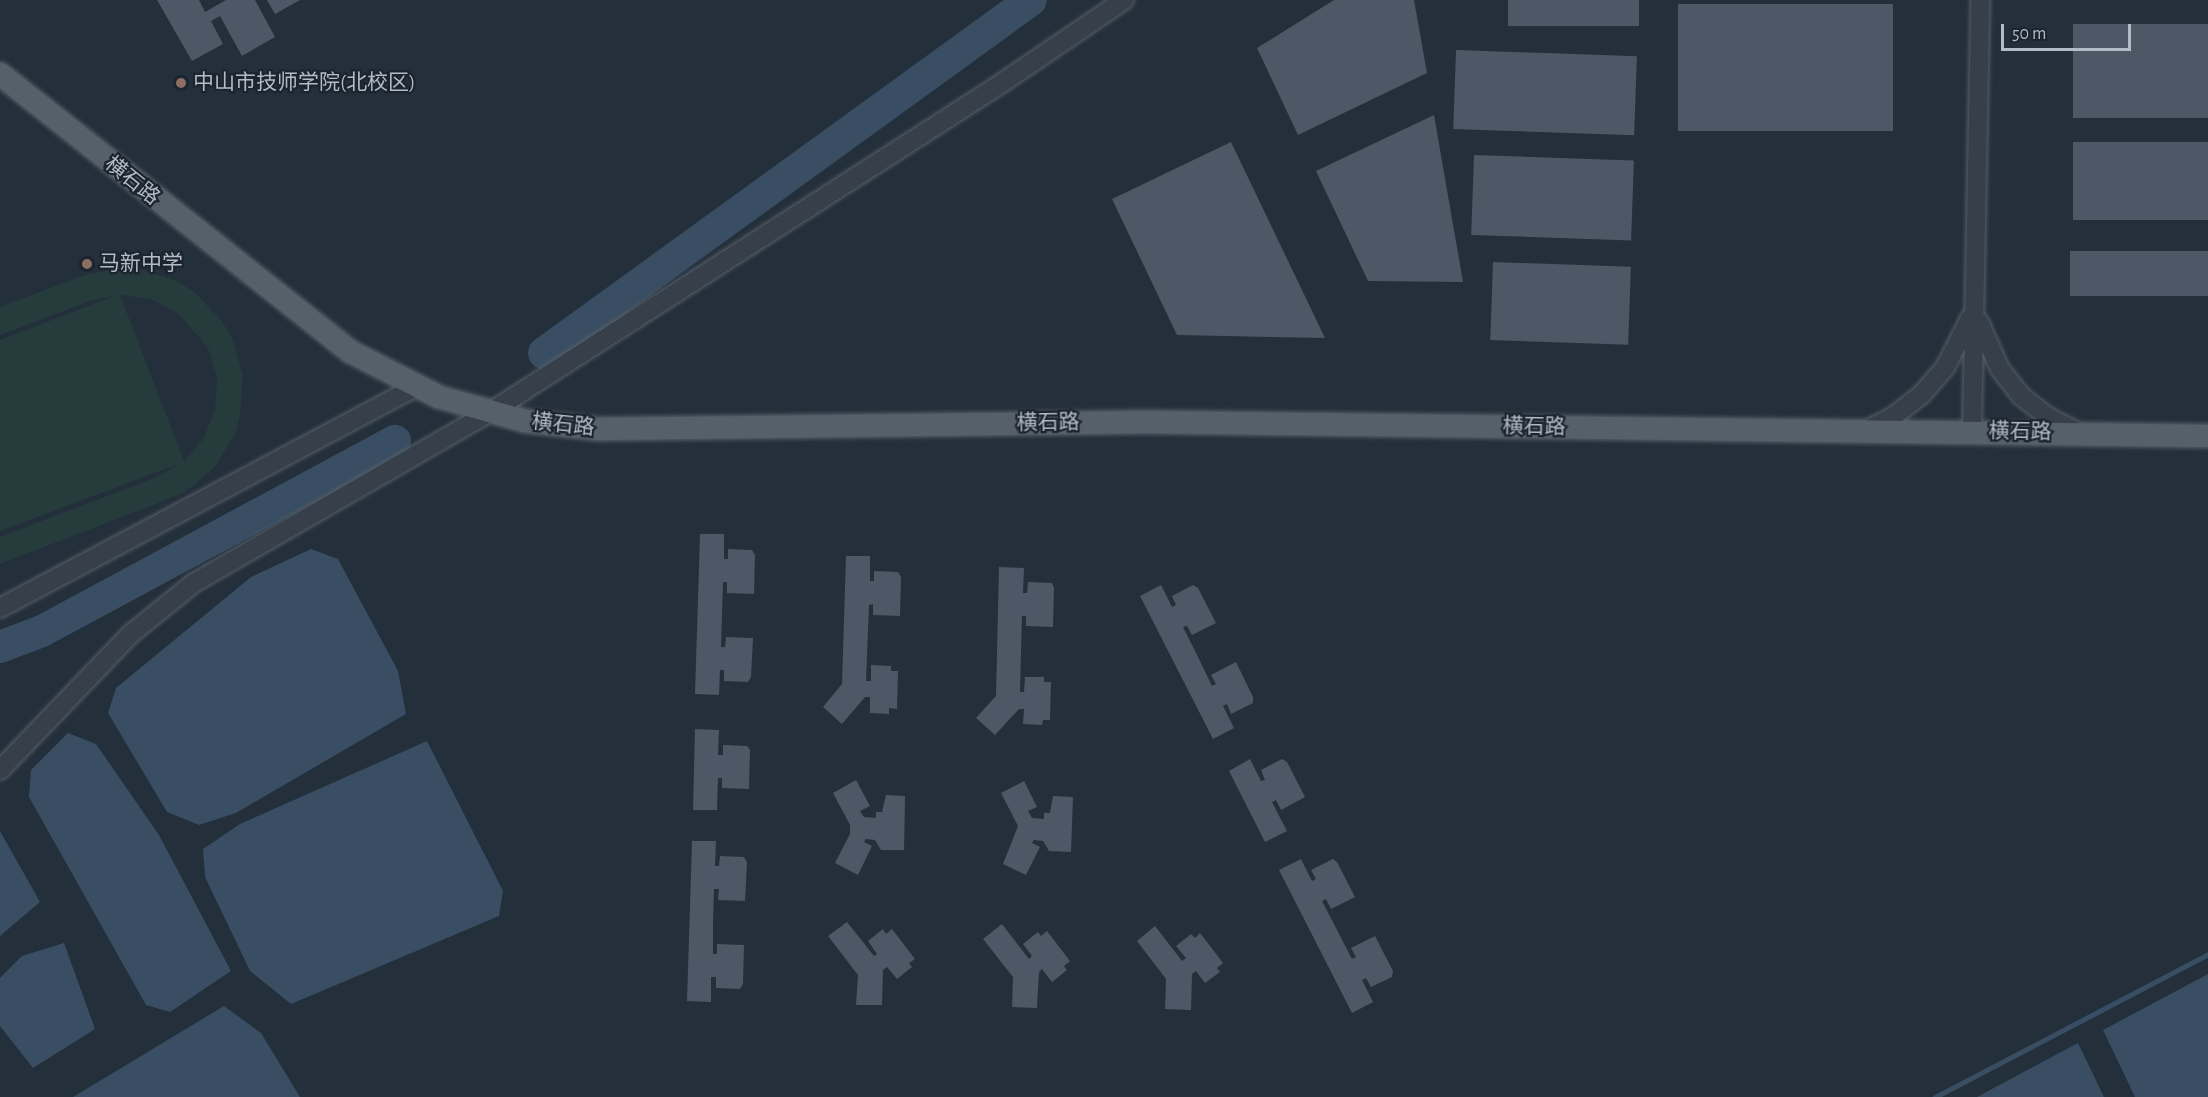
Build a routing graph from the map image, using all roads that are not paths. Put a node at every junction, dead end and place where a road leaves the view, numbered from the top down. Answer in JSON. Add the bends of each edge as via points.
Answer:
{"nodes":[{"id":1,"x":1124,"y":0,"type":"edge"},
{"id":2,"x":1980,"y":0,"type":"edge"},
{"id":3,"x":0,"y":74,"type":"edge"},
{"id":4,"x":1975,"y":306,"type":"junction"},
{"id":5,"x":415,"y":387,"type":"junction"},
{"id":6,"x":489,"y":413,"type":"junction"},
{"id":7,"x":1864,"y":432,"type":"junction"},
{"id":8,"x":1972,"y":432,"type":"junction"},
{"id":9,"x":2079,"y":433,"type":"junction"},
{"id":10,"x":2208,"y":436,"type":"edge"},
{"id":11,"x":0,"y":608,"type":"edge"},
{"id":12,"x":0,"y":770,"type":"edge"}],
"edges":[{"from":1,"to":6,"type":"street","via":[[1002,83]]},
{"from":2,"to":4,"type":"street"},
{"from":3,"to":5,"type":"main road","name":"横石路","via":[[321,332]]},
{"from":4,"to":7,"type":"street","via":[[1945,368],[1922,394],[1894,416]]},
{"from":4,"to":8,"type":"street"},
{"from":4,"to":9,"type":"street","via":[[1984,339],[2021,396],[2048,417]]},
{"from":5,"to":6,"type":"main road","name":"横石路"},
{"from":5,"to":11,"type":"street"},
{"from":6,"to":7,"type":"main road","name":"横石路","via":[[598,429],[1145,422]]},
{"from":6,"to":12,"type":"street","via":[[187,588],[132,633]]},
{"from":7,"to":8,"type":"main road","name":"横石路"},
{"from":8,"to":9,"type":"main road","name":"横石路"},
{"from":9,"to":10,"type":"main road","name":"横石路"}]}
